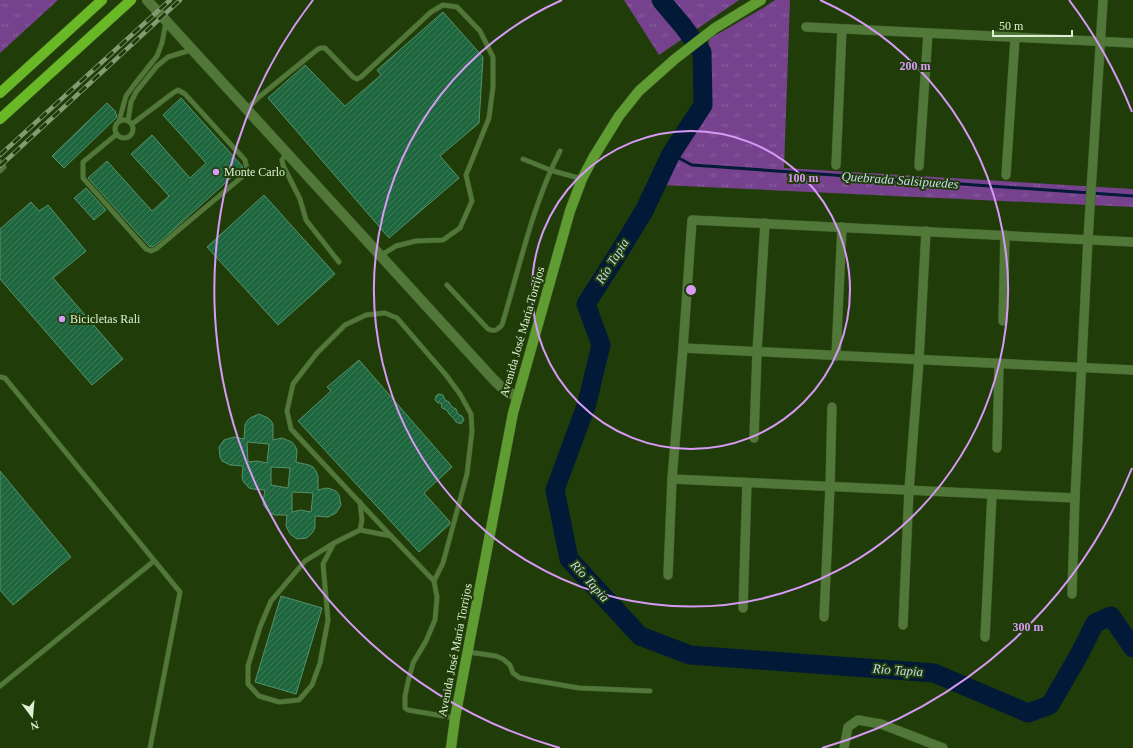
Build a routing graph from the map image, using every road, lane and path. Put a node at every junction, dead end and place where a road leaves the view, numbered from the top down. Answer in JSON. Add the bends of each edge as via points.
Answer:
{"nodes":[{"id":1,"x":102,"y":0,"type":"edge"},
{"id":2,"x":131,"y":0,"type":"edge"},
{"id":3,"x":147,"y":0,"type":"edge"},
{"id":4,"x":761,"y":0,"type":"edge"},
{"id":5,"x":1103,"y":0,"type":"edge"},
{"id":6,"x":166,"y":20,"type":"junction"},
{"id":7,"x":806,"y":27,"type":"dead end"},
{"id":8,"x":842,"y":29,"type":"junction"},
{"id":9,"x":928,"y":33,"type":"junction"},
{"id":10,"x":1015,"y":38,"type":"junction"},
{"id":11,"x":1100,"y":42,"type":"junction"},
{"id":12,"x":1133,"y":43,"type":"edge"},
{"id":13,"x":192,"y":50,"type":"junction"},
{"id":14,"x":0,"y":93,"type":"edge"},
{"id":15,"x":247,"y":109,"type":"junction"},
{"id":16,"x":0,"y":119,"type":"edge"},
{"id":17,"x":119,"y":122,"type":"junction"},
{"id":18,"x":130,"y":123,"type":"junction"},
{"id":19,"x":117,"y":134,"type":"junction"},
{"id":20,"x":560,"y":151,"type":"dead end"},
{"id":21,"x":287,"y":153,"type":"junction"},
{"id":22,"x":523,"y":159,"type":"dead end"},
{"id":23,"x":0,"y":162,"type":"edge"},
{"id":24,"x":836,"y":165,"type":"dead end"},
{"id":25,"x":919,"y":166,"type":"dead end"},
{"id":26,"x":550,"y":170,"type":"junction"},
{"id":27,"x":0,"y":171,"type":"edge"},
{"id":28,"x":1006,"y":175,"type":"dead end"},
{"id":29,"x":582,"y":179,"type":"junction"},
{"id":30,"x":765,"y":223,"type":"junction"},
{"id":31,"x":842,"y":227,"type":"junction"},
{"id":32,"x":926,"y":231,"type":"junction"},
{"id":33,"x":1005,"y":235,"type":"junction"},
{"id":34,"x":1088,"y":239,"type":"junction"},
{"id":35,"x":1133,"y":242,"type":"edge"},
{"id":36,"x":380,"y":256,"type":"junction"},
{"id":37,"x":339,"y":262,"type":"dead end"},
{"id":38,"x":447,"y":285,"type":"dead end"},
{"id":39,"x":1003,"y":321,"type":"dead end"},
{"id":40,"x":684,"y":348,"type":"junction"},
{"id":41,"x":756,"y":352,"type":"junction"},
{"id":42,"x":836,"y":356,"type":"junction"},
{"id":43,"x":919,"y":360,"type":"junction"},
{"id":44,"x":999,"y":364,"type":"junction"},
{"id":45,"x":1082,"y":368,"type":"junction"},
{"id":46,"x":1133,"y":370,"type":"edge"},
{"id":47,"x":0,"y":377,"type":"edge"},
{"id":48,"x":517,"y":396,"type":"junction"},
{"id":49,"x":832,"y":407,"type":"dead end"},
{"id":50,"x":754,"y":438,"type":"dead end"},
{"id":51,"x":997,"y":448,"type":"dead end"},
{"id":52,"x":672,"y":479,"type":"junction"},
{"id":53,"x":747,"y":483,"type":"junction"},
{"id":54,"x":830,"y":487,"type":"junction"},
{"id":55,"x":909,"y":490,"type":"junction"},
{"id":56,"x":992,"y":494,"type":"junction"},
{"id":57,"x":1075,"y":498,"type":"junction"},
{"id":58,"x":360,"y":502,"type":"junction"},
{"id":59,"x":360,"y":530,"type":"junction"},
{"id":60,"x":391,"y":536,"type":"junction"},
{"id":61,"x":334,"y":542,"type":"junction"},
{"id":62,"x":154,"y":561,"type":"junction"},
{"id":63,"x":668,"y":575,"type":"dead end"},
{"id":64,"x":434,"y":581,"type":"junction"},
{"id":65,"x":1072,"y":594,"type":"dead end"},
{"id":66,"x":743,"y":608,"type":"dead end"},
{"id":67,"x":824,"y":617,"type":"dead end"},
{"id":68,"x":903,"y":625,"type":"dead end"},
{"id":69,"x":985,"y":637,"type":"dead end"},
{"id":70,"x":468,"y":652,"type":"junction"},
{"id":71,"x":0,"y":686,"type":"edge"},
{"id":72,"x":650,"y":691,"type":"dead end"},
{"id":73,"x":455,"y":718,"type":"junction"},
{"id":74,"x":150,"y":748,"type":"edge"},
{"id":75,"x":451,"y":748,"type":"edge"},
{"id":76,"x":844,"y":748,"type":"edge"},
{"id":77,"x":942,"y":748,"type":"edge"}],
"edges":[{"from":1,"to":14,"type":"main road"},
{"from":2,"to":16,"type":"main road"},
{"from":3,"to":6,"type":"street"},
{"from":4,"to":29,"type":"main road","name":"Avenida José María Torrijos","via":[[715,28],[639,91],[619,116]]},
{"from":5,"to":11,"type":"street"},
{"from":6,"to":13,"type":"street"},
{"from":6,"to":17,"type":"lane","via":[[157,56],[126,96]]},
{"from":7,"to":8,"type":"street"},
{"from":8,"to":9,"type":"street"},
{"from":8,"to":24,"type":"street"},
{"from":9,"to":10,"type":"street"},
{"from":9,"to":25,"type":"street"},
{"from":10,"to":11,"type":"street"},
{"from":10,"to":28,"type":"street"},
{"from":11,"to":12,"type":"street"},
{"from":11,"to":34,"type":"street"},
{"from":13,"to":15,"type":"street"},
{"from":13,"to":18,"type":"lane","via":[[168,57],[157,66],[131,102]]},
{"from":15,"to":21,"type":"street"},
{"from":15,"to":36,"type":"lane","via":[[318,48],[325,48],[353,77],[361,77],[431,12],[443,6],[457,8],[480,31],[493,57],[493,87],[489,118],[466,175],[472,201],[460,228],[443,240],[416,240],[396,246]]},
{"from":17,"to":18,"type":"lane","via":[[124,120]]},
{"from":17,"to":19,"type":"lane","via":[[115,129]]},
{"from":18,"to":19,"type":"lane","via":[[133,130],[130,135],[125,138]]},
{"from":18,"to":19,"type":"lane","via":[[178,90],[185,94],[245,160],[247,169],[243,176],[151,251],[146,249],[83,178],[83,162]]},
{"from":20,"to":26,"type":"lane"},
{"from":21,"to":36,"type":"street"},
{"from":21,"to":37,"type":"lane","via":[[282,160],[283,165],[300,199],[306,220]]},
{"from":22,"to":26,"type":"lane"},
{"from":23,"to":27,"type":"lane","via":[[4,167]]},
{"from":26,"to":29,"type":"lane"},
{"from":26,"to":38,"type":"lane","via":[[528,231],[502,325],[497,330],[488,329]]},
{"from":29,"to":48,"type":"main road","name":"Avenida José María Torrijos","via":[[570,211]]},
{"from":30,"to":31,"type":"street"},
{"from":30,"to":40,"type":"street","via":[[692,220]]},
{"from":30,"to":41,"type":"street"},
{"from":31,"to":32,"type":"street"},
{"from":31,"to":42,"type":"street"},
{"from":32,"to":33,"type":"street"},
{"from":32,"to":43,"type":"street"},
{"from":33,"to":34,"type":"street"},
{"from":33,"to":39,"type":"street"},
{"from":34,"to":35,"type":"street"},
{"from":34,"to":45,"type":"street"},
{"from":36,"to":48,"type":"street","via":[[494,380],[503,389]]},
{"from":40,"to":41,"type":"street"},
{"from":40,"to":52,"type":"street"},
{"from":41,"to":42,"type":"street"},
{"from":41,"to":50,"type":"street"},
{"from":42,"to":43,"type":"street"},
{"from":43,"to":44,"type":"street"},
{"from":43,"to":55,"type":"street"},
{"from":44,"to":45,"type":"street"},
{"from":44,"to":51,"type":"street"},
{"from":45,"to":46,"type":"street"},
{"from":45,"to":57,"type":"street"},
{"from":47,"to":62,"type":"lane","via":[[5,378]]},
{"from":48,"to":70,"type":"main road","name":"Avenida José María Torrijos"},
{"from":49,"to":54,"type":"street"},
{"from":52,"to":53,"type":"street"},
{"from":52,"to":63,"type":"street"},
{"from":53,"to":54,"type":"street"},
{"from":53,"to":66,"type":"street"},
{"from":54,"to":55,"type":"street"},
{"from":54,"to":67,"type":"street"},
{"from":55,"to":56,"type":"street"},
{"from":55,"to":68,"type":"street"},
{"from":56,"to":57,"type":"street"},
{"from":56,"to":69,"type":"street"},
{"from":57,"to":65,"type":"street"},
{"from":58,"to":59,"type":"lane"},
{"from":58,"to":60,"type":"lane"},
{"from":58,"to":64,"type":"lane","via":[[292,429],[287,411],[294,384],[317,353],[345,325],[366,315],[385,313],[397,318],[432,358],[460,394],[471,414],[472,431],[467,474],[443,562]]},
{"from":59,"to":60,"type":"lane"},
{"from":59,"to":61,"type":"lane"},
{"from":60,"to":64,"type":"lane"},
{"from":61,"to":61,"type":"lane","via":[[323,564],[328,620],[320,663],[312,685],[299,700],[279,702],[259,696],[248,684],[248,666],[271,601],[305,561]]},
{"from":62,"to":71,"type":"lane"},
{"from":62,"to":74,"type":"lane","via":[[180,592]]},
{"from":64,"to":73,"type":"lane","via":[[437,597],[435,620],[414,663],[405,705],[408,710]]},
{"from":70,"to":72,"type":"lane","via":[[503,659],[520,678],[579,688]]},
{"from":70,"to":73,"type":"main road","name":"Avenida José María Torrijos"},
{"from":73,"to":75,"type":"main road","name":"Avenida José María Torrijos"},
{"from":76,"to":77,"type":"street","via":[[848,727],[858,720],[880,724]]}]}
